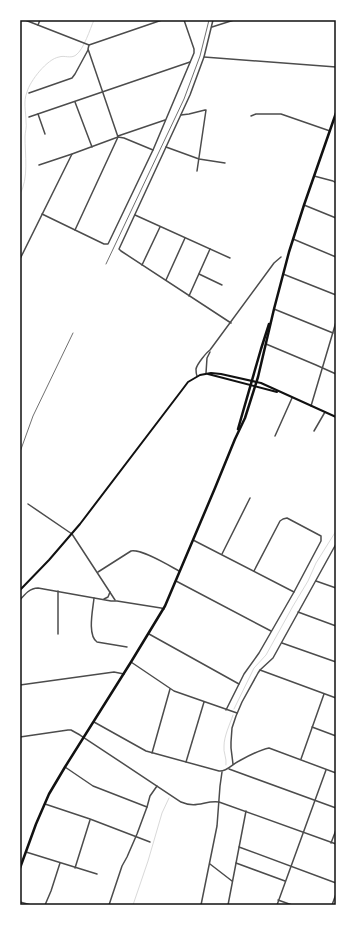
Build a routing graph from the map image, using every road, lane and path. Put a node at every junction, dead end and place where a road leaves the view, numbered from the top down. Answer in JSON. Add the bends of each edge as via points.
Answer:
{"nodes":[{"id":1,"x":25,"y":20,"type":"edge"},
{"id":2,"x":40,"y":20,"type":"edge"},
{"id":3,"x":162,"y":20,"type":"edge"},
{"id":4,"x":184,"y":20,"type":"edge"},
{"id":5,"x":214,"y":20,"type":"edge"},
{"id":6,"x":234,"y":20,"type":"edge"},
{"id":7,"x":158,"y":21,"type":"edge"},
{"id":8,"x":38,"y":25,"type":"junction"},
{"id":9,"x":212,"y":27,"type":"junction"},
{"id":10,"x":89,"y":44,"type":"junction"},
{"id":11,"x":88,"y":49,"type":"junction"},
{"id":12,"x":204,"y":58,"type":"junction"},
{"id":13,"x":191,"y":61,"type":"junction"},
{"id":14,"x":336,"y":67,"type":"edge"},
{"id":15,"x":102,"y":92,"type":"junction"},
{"id":16,"x":29,"y":93,"type":"dead end"},
{"id":17,"x":75,"y":101,"type":"junction"},
{"id":18,"x":38,"y":114,"type":"junction"},
{"id":19,"x":336,"y":114,"type":"edge"},
{"id":20,"x":181,"y":115,"type":"junction"},
{"id":21,"x":251,"y":116,"type":"dead end"},
{"id":22,"x":30,"y":117,"type":"dead end"},
{"id":23,"x":166,"y":120,"type":"junction"},
{"id":24,"x":330,"y":131,"type":"junction"},
{"id":25,"x":45,"y":134,"type":"dead end"},
{"id":26,"x":118,"y":137,"type":"junction"},
{"id":27,"x":92,"y":147,"type":"junction"},
{"id":28,"x":166,"y":147,"type":"junction"},
{"id":29,"x":153,"y":150,"type":"junction"},
{"id":30,"x":72,"y":154,"type":"junction"},
{"id":31,"x":199,"y":159,"type":"junction"},
{"id":32,"x":225,"y":163,"type":"dead end"},
{"id":33,"x":38,"y":165,"type":"dead end"},
{"id":34,"x":197,"y":171,"type":"dead end"},
{"id":35,"x":314,"y":176,"type":"junction"},
{"id":36,"x":336,"y":183,"type":"edge"},
{"id":37,"x":304,"y":205,"type":"junction"},
{"id":38,"x":42,"y":214,"type":"junction"},
{"id":39,"x":135,"y":215,"type":"junction"},
{"id":40,"x":336,"y":218,"type":"edge"},
{"id":41,"x":160,"y":227,"type":"junction"},
{"id":42,"x":75,"y":230,"type":"junction"},
{"id":43,"x":185,"y":238,"type":"junction"},
{"id":44,"x":293,"y":239,"type":"junction"},
{"id":45,"x":210,"y":249,"type":"junction"},
{"id":46,"x":281,"y":257,"type":"dead end"},
{"id":47,"x":336,"y":257,"type":"edge"},
{"id":48,"x":230,"y":258,"type":"dead end"},
{"id":49,"x":20,"y":259,"type":"edge"},
{"id":50,"x":142,"y":265,"type":"junction"},
{"id":51,"x":199,"y":274,"type":"junction"},
{"id":52,"x":283,"y":274,"type":"junction"},
{"id":53,"x":166,"y":280,"type":"junction"},
{"id":54,"x":222,"y":285,"type":"dead end"},
{"id":55,"x":336,"y":295,"type":"edge"},
{"id":56,"x":190,"y":296,"type":"junction"},
{"id":57,"x":274,"y":309,"type":"junction"},
{"id":58,"x":272,"y":316,"type":"junction"},
{"id":59,"x":336,"y":322,"type":"edge"},
{"id":60,"x":230,"y":323,"type":"junction"},
{"id":61,"x":333,"y":332,"type":"junction"},
{"id":62,"x":266,"y":344,"type":"junction"},
{"id":63,"x":210,"y":350,"type":"junction"},
{"id":64,"x":322,"y":368,"type":"junction"},
{"id":65,"x":207,"y":374,"type":"junction"},
{"id":66,"x":336,"y":374,"type":"edge"},
{"id":67,"x":197,"y":376,"type":"junction"},
{"id":68,"x":252,"y":381,"type":"junction"},
{"id":69,"x":257,"y":382,"type":"junction"},
{"id":70,"x":251,"y":385,"type":"junction"},
{"id":71,"x":256,"y":386,"type":"junction"},
{"id":72,"x":280,"y":393,"type":"junction"},
{"id":73,"x":292,"y":398,"type":"junction"},
{"id":74,"x":311,"y":406,"type":"junction"},
{"id":75,"x":325,"y":412,"type":"junction"},
{"id":76,"x":336,"y":417,"type":"edge"},
{"id":77,"x":314,"y":431,"type":"dead end"},
{"id":78,"x":275,"y":436,"type":"dead end"},
{"id":79,"x":235,"y":439,"type":"junction"},
{"id":80,"x":250,"y":498,"type":"dead end"},
{"id":81,"x":28,"y":504,"type":"dead end"},
{"id":82,"x":72,"y":534,"type":"junction"},
{"id":83,"x":193,"y":540,"type":"junction"},
{"id":84,"x":336,"y":544,"type":"edge"},
{"id":85,"x":222,"y":554,"type":"junction"},
{"id":86,"x":254,"y":571,"type":"junction"},
{"id":87,"x":98,"y":572,"type":"junction"},
{"id":88,"x":180,"y":572,"type":"junction"},
{"id":89,"x":176,"y":581,"type":"junction"},
{"id":90,"x":316,"y":581,"type":"junction"},
{"id":91,"x":336,"y":588,"type":"edge"},
{"id":92,"x":20,"y":590,"type":"edge"},
{"id":93,"x":58,"y":592,"type":"junction"},
{"id":94,"x":110,"y":592,"type":"junction"},
{"id":95,"x":294,"y":592,"type":"junction"},
{"id":96,"x":94,"y":598,"type":"junction"},
{"id":97,"x":102,"y":599,"type":"junction"},
{"id":98,"x":20,"y":600,"type":"edge"},
{"id":99,"x":117,"y":601,"type":"junction"},
{"id":100,"x":164,"y":609,"type":"junction"},
{"id":101,"x":298,"y":612,"type":"junction"},
{"id":102,"x":336,"y":626,"type":"edge"},
{"id":103,"x":272,"y":630,"type":"junction"},
{"id":104,"x":58,"y":634,"type":"dead end"},
{"id":105,"x":149,"y":634,"type":"junction"},
{"id":106,"x":282,"y":643,"type":"junction"},
{"id":107,"x":127,"y":647,"type":"dead end"},
{"id":108,"x":131,"y":662,"type":"junction"},
{"id":109,"x":336,"y":662,"type":"edge"},
{"id":110,"x":260,"y":670,"type":"junction"},
{"id":111,"x":124,"y":674,"type":"junction"},
{"id":112,"x":239,"y":684,"type":"junction"},
{"id":113,"x":20,"y":685,"type":"edge"},
{"id":114,"x":170,"y":689,"type":"junction"},
{"id":115,"x":324,"y":694,"type":"junction"},
{"id":116,"x":336,"y":698,"type":"edge"},
{"id":117,"x":204,"y":702,"type":"junction"},
{"id":118,"x":226,"y":710,"type":"junction"},
{"id":119,"x":237,"y":714,"type":"junction"},
{"id":120,"x":94,"y":722,"type":"junction"},
{"id":121,"x":312,"y":727,"type":"junction"},
{"id":122,"x":336,"y":736,"type":"edge"},
{"id":123,"x":20,"y":737,"type":"edge"},
{"id":124,"x":84,"y":737,"type":"junction"},
{"id":125,"x":152,"y":752,"type":"junction"},
{"id":126,"x":300,"y":759,"type":"junction"},
{"id":127,"x":186,"y":762,"type":"junction"},
{"id":128,"x":233,"y":764,"type":"junction"},
{"id":129,"x":65,"y":767,"type":"junction"},
{"id":130,"x":229,"y":769,"type":"junction"},
{"id":131,"x":327,"y":769,"type":"junction"},
{"id":132,"x":222,"y":772,"type":"junction"},
{"id":133,"x":336,"y":773,"type":"edge"},
{"id":134,"x":157,"y":786,"type":"junction"},
{"id":135,"x":315,"y":801,"type":"junction"},
{"id":136,"x":219,"y":802,"type":"junction"},
{"id":137,"x":45,"y":804,"type":"junction"},
{"id":138,"x":147,"y":807,"type":"junction"},
{"id":139,"x":336,"y":808,"type":"edge"},
{"id":140,"x":246,"y":811,"type":"junction"},
{"id":141,"x":90,"y":819,"type":"junction"},
{"id":142,"x":336,"y":830,"type":"edge"},
{"id":143,"x":303,"y":832,"type":"junction"},
{"id":144,"x":136,"y":836,"type":"junction"},
{"id":145,"x":150,"y":842,"type":"dead end"},
{"id":146,"x":331,"y":843,"type":"junction"},
{"id":147,"x":336,"y":844,"type":"edge"},
{"id":148,"x":239,"y":847,"type":"junction"},
{"id":149,"x":26,"y":852,"type":"junction"},
{"id":150,"x":60,"y":863,"type":"junction"},
{"id":151,"x":236,"y":863,"type":"junction"},
{"id":152,"x":210,"y":864,"type":"junction"},
{"id":153,"x":291,"y":866,"type":"junction"},
{"id":154,"x":20,"y":868,"type":"edge"},
{"id":155,"x":75,"y":868,"type":"junction"},
{"id":156,"x":97,"y":874,"type":"dead end"},
{"id":157,"x":232,"y":881,"type":"junction"},
{"id":158,"x":285,"y":881,"type":"junction"},
{"id":159,"x":336,"y":883,"type":"edge"},
{"id":160,"x":336,"y":894,"type":"edge"},
{"id":161,"x":278,"y":900,"type":"junction"},
{"id":162,"x":20,"y":902,"type":"edge"},
{"id":163,"x":31,"y":905,"type":"edge"},
{"id":164,"x":45,"y":905,"type":"edge"},
{"id":165,"x":109,"y":905,"type":"edge"},
{"id":166,"x":201,"y":905,"type":"edge"},
{"id":167,"x":228,"y":905,"type":"edge"},
{"id":168,"x":277,"y":905,"type":"edge"},
{"id":169,"x":292,"y":905,"type":"edge"},
{"id":170,"x":332,"y":905,"type":"edge"}],
"edges":[{"from":1,"to":8,"type":"street"},
{"from":2,"to":8,"type":"street"},
{"from":3,"to":7,"type":"street"},
{"from":4,"to":13,"type":"street","via":[[194,49]]},
{"from":5,"to":9,"type":"street"},
{"from":6,"to":9,"type":"street"},
{"from":7,"to":10,"type":"street"},
{"from":8,"to":10,"type":"street"},
{"from":9,"to":12,"type":"street"},
{"from":10,"to":11,"type":"street"},
{"from":11,"to":15,"type":"street"},
{"from":11,"to":16,"type":"street","via":[[72,78]]},
{"from":12,"to":14,"type":"street"},
{"from":12,"to":20,"type":"street"},
{"from":13,"to":15,"type":"street"},
{"from":13,"to":23,"type":"street"},
{"from":15,"to":17,"type":"street"},
{"from":15,"to":26,"type":"street"},
{"from":17,"to":18,"type":"street"},
{"from":17,"to":27,"type":"street"},
{"from":18,"to":22,"type":"street"},
{"from":18,"to":25,"type":"street"},
{"from":19,"to":24,"type":"main road"},
{"from":20,"to":28,"type":"street"},
{"from":20,"to":31,"type":"street","via":[[206,111]]},
{"from":21,"to":24,"type":"street","via":[[280,113]]},
{"from":23,"to":26,"type":"street"},
{"from":23,"to":29,"type":"street"},
{"from":24,"to":35,"type":"main road"},
{"from":26,"to":27,"type":"street"},
{"from":26,"to":29,"type":"street"},
{"from":26,"to":42,"type":"street"},
{"from":27,"to":30,"type":"street"},
{"from":28,"to":31,"type":"street"},
{"from":28,"to":39,"type":"street"},
{"from":29,"to":42,"type":"street","via":[[108,244]]},
{"from":30,"to":33,"type":"street"},
{"from":30,"to":38,"type":"street"},
{"from":31,"to":32,"type":"street"},
{"from":31,"to":34,"type":"street"},
{"from":35,"to":36,"type":"street"},
{"from":35,"to":37,"type":"main road"},
{"from":37,"to":40,"type":"street"},
{"from":37,"to":44,"type":"main road"},
{"from":38,"to":42,"type":"street"},
{"from":38,"to":49,"type":"street"},
{"from":39,"to":41,"type":"street"},
{"from":39,"to":50,"type":"street","via":[[119,249]]},
{"from":41,"to":43,"type":"street"},
{"from":41,"to":50,"type":"street"},
{"from":43,"to":45,"type":"street"},
{"from":43,"to":53,"type":"street"},
{"from":44,"to":47,"type":"street"},
{"from":44,"to":52,"type":"main road"},
{"from":45,"to":48,"type":"street"},
{"from":45,"to":51,"type":"street"},
{"from":46,"to":60,"type":"street"},
{"from":50,"to":53,"type":"street"},
{"from":51,"to":54,"type":"street"},
{"from":51,"to":56,"type":"street"},
{"from":52,"to":55,"type":"street"},
{"from":52,"to":57,"type":"main road"},
{"from":53,"to":56,"type":"street"},
{"from":56,"to":60,"type":"street"},
{"from":57,"to":58,"type":"main road"},
{"from":57,"to":61,"type":"street"},
{"from":58,"to":62,"type":"main road"},
{"from":58,"to":68,"type":"main road"},
{"from":59,"to":61,"type":"street"},
{"from":60,"to":63,"type":"street"},
{"from":61,"to":64,"type":"street"},
{"from":62,"to":64,"type":"street"},
{"from":62,"to":69,"type":"main road"},
{"from":63,"to":65,"type":"street"},
{"from":63,"to":67,"type":"street","via":[[197,366]]},
{"from":64,"to":66,"type":"street"},
{"from":64,"to":74,"type":"street"},
{"from":65,"to":67,"type":"main road"},
{"from":65,"to":68,"type":"main road","via":[[211,372]]},
{"from":65,"to":70,"type":"main road"},
{"from":67,"to":82,"type":"main road","via":[[188,382]]},
{"from":68,"to":69,"type":"main road"},
{"from":68,"to":70,"type":"main road"},
{"from":69,"to":71,"type":"main road"},
{"from":69,"to":72,"type":"main road"},
{"from":70,"to":71,"type":"main road"},
{"from":70,"to":79,"type":"main road"},
{"from":71,"to":72,"type":"main road"},
{"from":71,"to":79,"type":"main road"},
{"from":72,"to":73,"type":"main road"},
{"from":73,"to":74,"type":"main road"},
{"from":73,"to":78,"type":"street"},
{"from":74,"to":75,"type":"main road"},
{"from":75,"to":76,"type":"main road"},
{"from":75,"to":77,"type":"street"},
{"from":79,"to":83,"type":"main road"},
{"from":80,"to":85,"type":"street"},
{"from":81,"to":82,"type":"street"},
{"from":82,"to":87,"type":"street"},
{"from":82,"to":92,"type":"main road"},
{"from":83,"to":85,"type":"street"},
{"from":83,"to":88,"type":"main road"},
{"from":84,"to":90,"type":"street"},
{"from":85,"to":86,"type":"street"},
{"from":86,"to":95,"type":"street"},
{"from":86,"to":95,"type":"street","via":[[279,523],[287,518],[321,537]]},
{"from":87,"to":88,"type":"street","via":[[135,550]]},
{"from":87,"to":94,"type":"street"},
{"from":88,"to":89,"type":"main road"},
{"from":89,"to":100,"type":"main road"},
{"from":89,"to":103,"type":"street"},
{"from":90,"to":91,"type":"street"},
{"from":90,"to":101,"type":"street"},
{"from":93,"to":96,"type":"street"},
{"from":93,"to":98,"type":"street","via":[[33,588]]},
{"from":93,"to":104,"type":"street"},
{"from":94,"to":97,"type":"street","via":[[108,597]]},
{"from":94,"to":99,"type":"street"},
{"from":95,"to":103,"type":"street"},
{"from":96,"to":97,"type":"street"},
{"from":96,"to":107,"type":"street","via":[[94,640]]},
{"from":97,"to":99,"type":"street"},
{"from":99,"to":100,"type":"street"},
{"from":100,"to":105,"type":"main road"},
{"from":101,"to":102,"type":"street"},
{"from":101,"to":106,"type":"street"},
{"from":103,"to":112,"type":"street"},
{"from":105,"to":108,"type":"main road"},
{"from":105,"to":112,"type":"street"},
{"from":106,"to":109,"type":"street"},
{"from":106,"to":110,"type":"street","via":[[272,659]]},
{"from":108,"to":111,"type":"main road"},
{"from":108,"to":114,"type":"street"},
{"from":110,"to":115,"type":"street"},
{"from":110,"to":119,"type":"street"},
{"from":111,"to":113,"type":"street","via":[[114,672]]},
{"from":111,"to":120,"type":"main road"},
{"from":112,"to":118,"type":"street"},
{"from":114,"to":117,"type":"street"},
{"from":114,"to":125,"type":"street"},
{"from":115,"to":116,"type":"street"},
{"from":115,"to":121,"type":"street"},
{"from":117,"to":118,"type":"street"},
{"from":117,"to":127,"type":"street"},
{"from":118,"to":119,"type":"street"},
{"from":119,"to":128,"type":"street","via":[[232,729]]},
{"from":120,"to":124,"type":"main road"},
{"from":120,"to":125,"type":"street","via":[[143,750]]},
{"from":121,"to":122,"type":"street"},
{"from":121,"to":126,"type":"street"},
{"from":123,"to":124,"type":"street","via":[[68,730]]},
{"from":124,"to":129,"type":"main road"},
{"from":124,"to":134,"type":"street"},
{"from":125,"to":127,"type":"street"},
{"from":126,"to":128,"type":"street","via":[[269,748]]},
{"from":126,"to":131,"type":"street"},
{"from":127,"to":132,"type":"street"},
{"from":128,"to":130,"type":"street"},
{"from":129,"to":137,"type":"main road"},
{"from":129,"to":138,"type":"street","via":[[93,786]]},
{"from":130,"to":132,"type":"street"},
{"from":130,"to":135,"type":"street"},
{"from":131,"to":133,"type":"street"},
{"from":131,"to":135,"type":"street"},
{"from":132,"to":136,"type":"street"},
{"from":134,"to":136,"type":"street","via":[[189,805]]},
{"from":134,"to":138,"type":"street","via":[[150,796]]},
{"from":135,"to":139,"type":"street"},
{"from":135,"to":143,"type":"street"},
{"from":136,"to":140,"type":"street"},
{"from":136,"to":152,"type":"street"},
{"from":137,"to":141,"type":"street"},
{"from":137,"to":149,"type":"main road"},
{"from":138,"to":144,"type":"street"},
{"from":140,"to":143,"type":"street"},
{"from":140,"to":148,"type":"street"},
{"from":141,"to":144,"type":"street"},
{"from":141,"to":155,"type":"street"},
{"from":142,"to":146,"type":"street"},
{"from":143,"to":146,"type":"street"},
{"from":143,"to":153,"type":"street"},
{"from":144,"to":145,"type":"street"},
{"from":144,"to":165,"type":"street"},
{"from":146,"to":147,"type":"street"},
{"from":148,"to":151,"type":"street"},
{"from":148,"to":153,"type":"street"},
{"from":149,"to":150,"type":"street"},
{"from":149,"to":154,"type":"main road"},
{"from":150,"to":155,"type":"street"},
{"from":150,"to":164,"type":"street"},
{"from":151,"to":157,"type":"street"},
{"from":151,"to":158,"type":"street"},
{"from":152,"to":157,"type":"street"},
{"from":152,"to":166,"type":"street"},
{"from":153,"to":158,"type":"street"},
{"from":153,"to":159,"type":"street"},
{"from":155,"to":156,"type":"street"},
{"from":157,"to":167,"type":"street"},
{"from":158,"to":161,"type":"street"},
{"from":160,"to":170,"type":"street"},
{"from":161,"to":168,"type":"street"},
{"from":161,"to":169,"type":"street"},
{"from":162,"to":163,"type":"street"}]}
